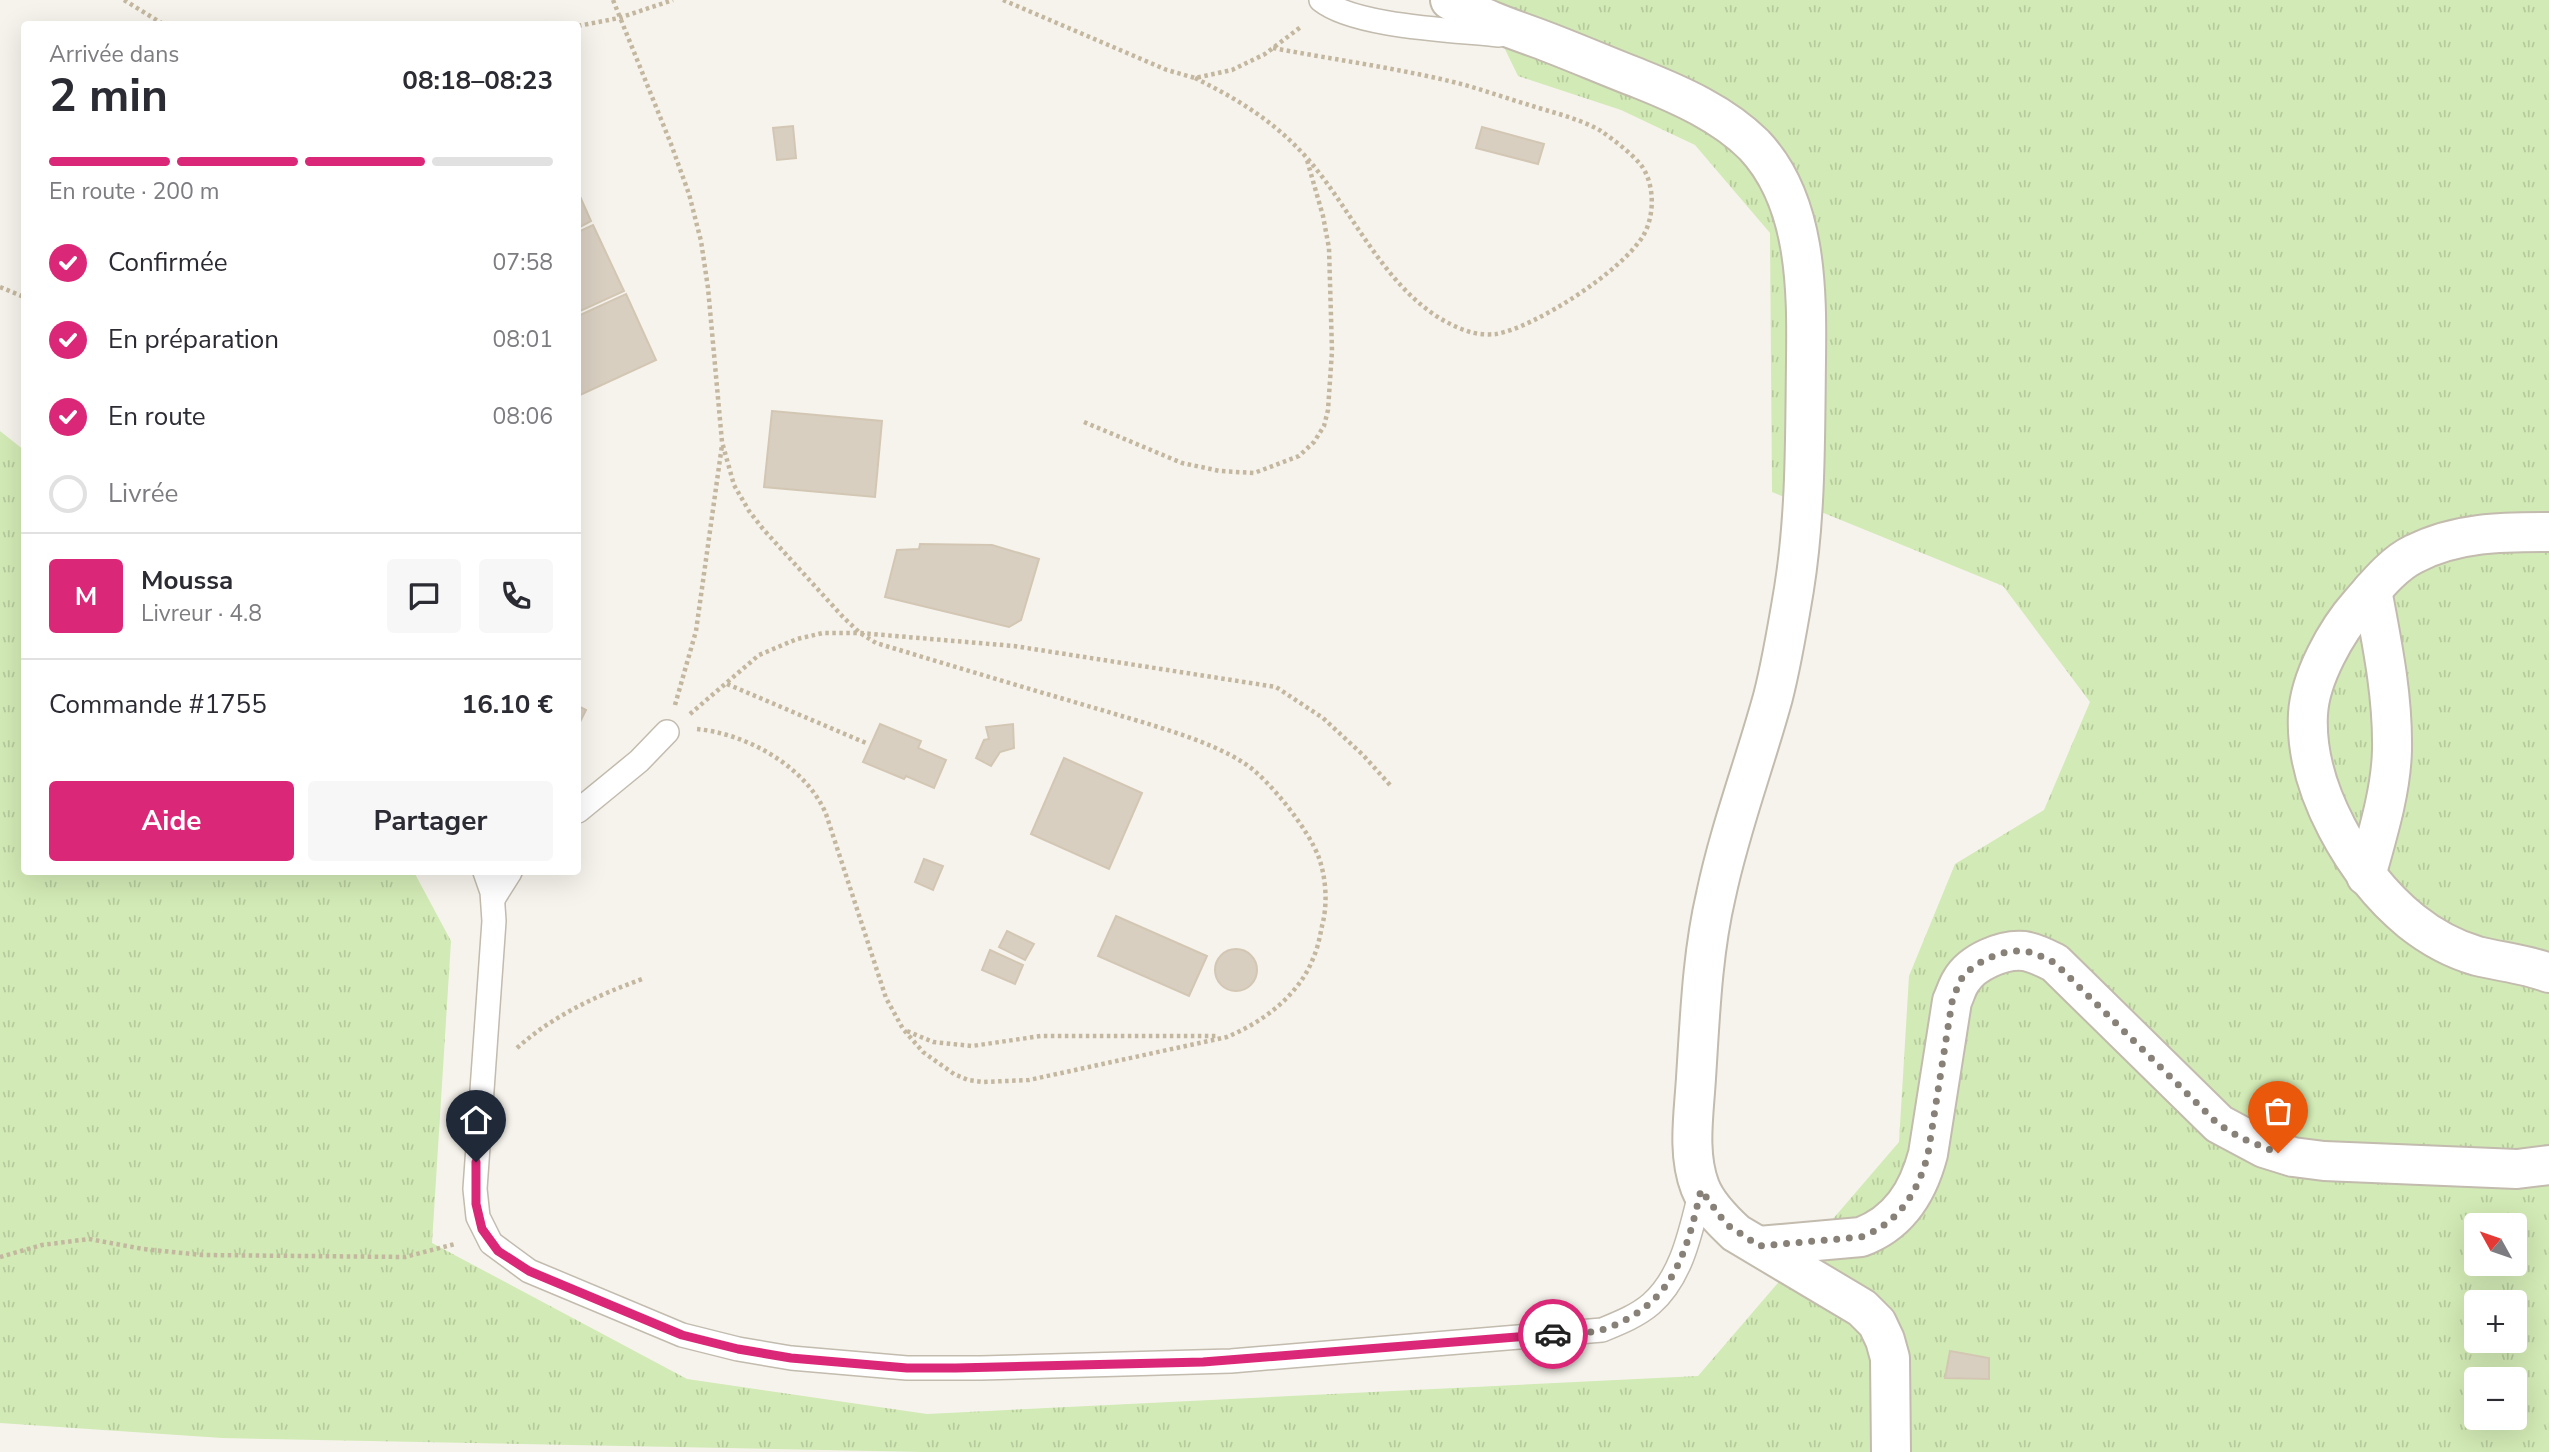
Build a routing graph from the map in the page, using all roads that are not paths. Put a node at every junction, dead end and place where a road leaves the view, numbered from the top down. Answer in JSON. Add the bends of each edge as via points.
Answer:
{"nodes":[{"id":1,"x":1450,"y":0,"type":"edge"},
{"id":2,"x":1325,"y":3,"type":"edge"},
{"id":3,"x":1537,"y":38,"type":"junction"},
{"id":4,"x":2549,"y":532,"type":"edge"},
{"id":5,"x":2372,"y":590,"type":"junction"},
{"id":6,"x":667,"y":732,"type":"road end"},
{"id":7,"x":581,"y":809,"type":"edge"},
{"id":8,"x":486,"y":875,"type":"edge"},
{"id":9,"x":508,"y":875,"type":"edge"},
{"id":10,"x":2367,"y":876,"type":"junction"},
{"id":11,"x":493,"y":899,"type":"junction"},
{"id":12,"x":2549,"y":974,"type":"edge"},
{"id":13,"x":2549,"y":1165,"type":"edge"},
{"id":14,"x":1701,"y":1190,"type":"junction"},
{"id":15,"x":1759,"y":1246,"type":"junction"},
{"id":16,"x":1891,"y":1452,"type":"edge"}],
"edges":[{"from":1,"to":3,"type":"street","via":[[1499,26]]},
{"from":2,"to":3,"type":"lane","via":[[1348,15]]},
{"from":3,"to":14,"type":"street","via":[[1673,93],[1739,132],[1769,164],[1784,192],[1804,273],[1806,388],[1799,547],[1774,694],[1723,866],[1707,946],[1692,1138]]},
{"from":4,"to":5,"type":"street","via":[[2461,536],[2436,544],[2411,555]]},
{"from":5,"to":10,"type":"street","via":[[2385,659],[2392,753]]},
{"from":5,"to":10,"type":"street","via":[[2331,645],[2308,711],[2309,748],[2318,783]]},
{"from":6,"to":7,"type":"lane"},
{"from":8,"to":11,"type":"lane"},
{"from":9,"to":11,"type":"lane"},
{"from":10,"to":12,"type":"street","via":[[2433,938],[2475,955]]},
{"from":11,"to":14,"type":"lane","via":[[475,1189],[478,1217],[487,1236],[498,1251],[550,1281],[682,1335],[738,1349],[907,1368],[981,1368],[1231,1361],[1602,1330],[1652,1303],[1670,1280],[1686,1249]]},
{"from":13,"to":15,"type":"street","via":[[2517,1169],[2324,1161],[2264,1149],[2218,1124],[2055,963],[2022,951],[1998,954],[1961,979],[1950,1014],[1928,1154],[1922,1176],[1901,1210],[1861,1237]]},
{"from":14,"to":15,"type":"street","via":[[1726,1224]]},
{"from":15,"to":16,"type":"street","via":[[1869,1314],[1885,1340],[1889,1357]]}]}
